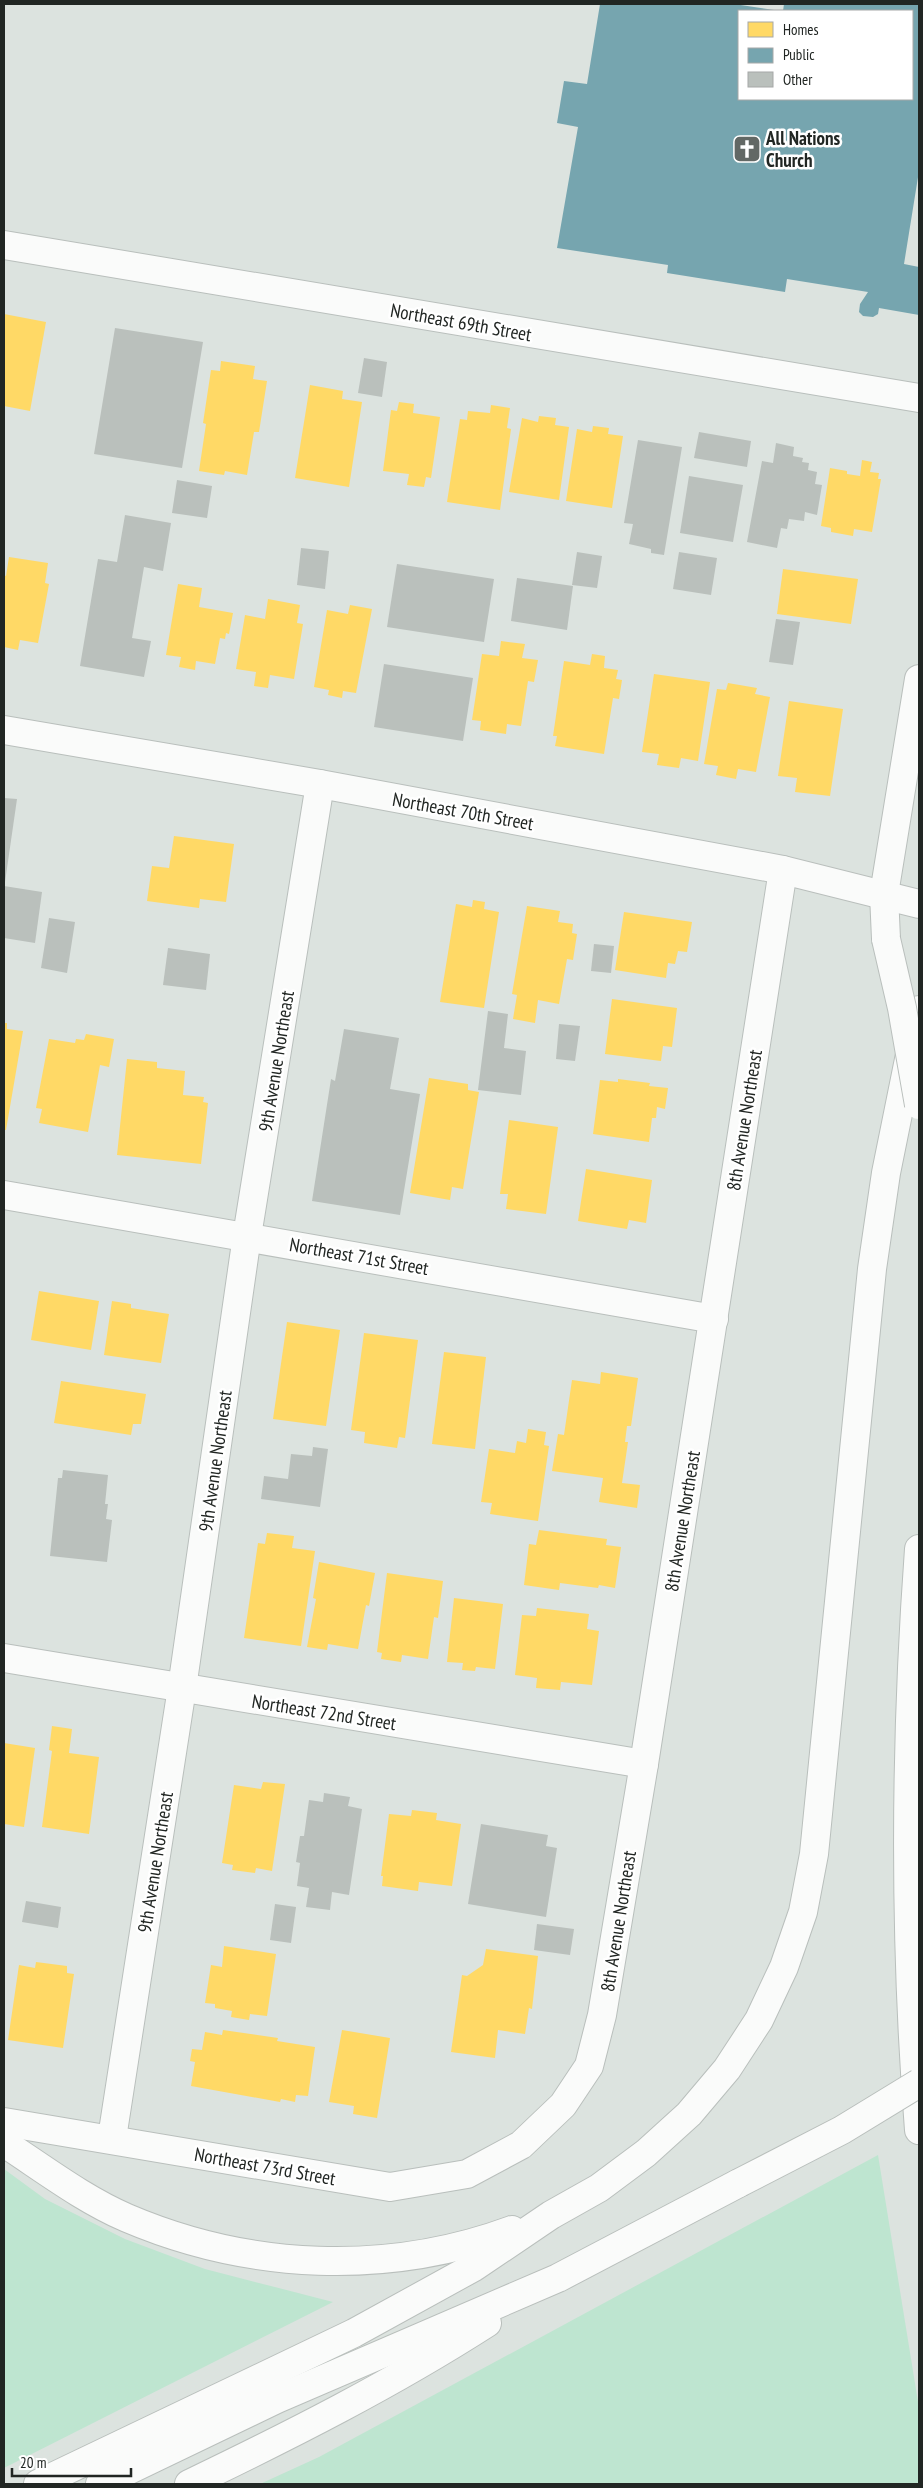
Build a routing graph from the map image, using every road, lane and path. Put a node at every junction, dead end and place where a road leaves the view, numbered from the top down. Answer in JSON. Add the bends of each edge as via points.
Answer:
{"nodes":[{"id":1,"x":4,"y":245,"type":"edge"},
{"id":2,"x":919,"y":398,"type":"edge"},
{"id":3,"x":919,"y":678,"type":"edge"},
{"id":4,"x":4,"y":730,"type":"edge"},
{"id":5,"x":320,"y":784,"type":"junction"},
{"id":6,"x":783,"y":870,"type":"junction"},
{"id":7,"x":884,"y":894,"type":"junction"},
{"id":8,"x":919,"y":904,"type":"edge"},
{"id":9,"x":919,"y":1010,"type":"edge"},
{"id":10,"x":919,"y":1104,"type":"edge"},
{"id":11,"x":4,"y":1195,"type":"edge"},
{"id":12,"x":248,"y":1236,"type":"junction"},
{"id":13,"x":714,"y":1319,"type":"junction"},
{"id":14,"x":919,"y":1549,"type":"edge"},
{"id":15,"x":4,"y":1658,"type":"edge"},
{"id":16,"x":182,"y":1688,"type":"junction"},
{"id":17,"x":644,"y":1764,"type":"junction"},
{"id":18,"x":919,"y":2083,"type":"edge"},
{"id":19,"x":4,"y":2122,"type":"edge"},
{"id":20,"x":919,"y":2130,"type":"edge"},
{"id":21,"x":112,"y":2138,"type":"junction"},
{"id":22,"x":4,"y":2143,"type":"edge"},
{"id":23,"x":520,"y":2145,"type":"joint"},
{"id":24,"x":551,"y":2215,"type":"junction"},
{"id":25,"x":558,"y":2278,"type":"junction"},
{"id":26,"x":38,"y":2484,"type":"edge"},
{"id":27,"x":100,"y":2484,"type":"edge"},
{"id":28,"x":189,"y":2484,"type":"edge"}],
"edges":[{"from":1,"to":2,"type":"main road","name":"Northeast 69th Street"},
{"from":3,"to":7,"type":"main road"},
{"from":4,"to":5,"type":"main road","name":"Northeast 70th Street"},
{"from":5,"to":6,"type":"main road","name":"Northeast 70th Street"},
{"from":5,"to":12,"type":"main road","name":"9th Avenue Northeast"},
{"from":6,"to":7,"type":"main road","name":"Northeast 70th Street"},
{"from":6,"to":13,"type":"main road","name":"8th Avenue Northeast"},
{"from":7,"to":8,"type":"main road","name":"Northeast 70th Street"},
{"from":7,"to":10,"type":"main road","bridge":true,"via":[[886,939]]},
{"from":9,"to":24,"type":"main road","via":[[886,1172],[872,1269],[814,1854],[803,1912],[784,1967],[758,2020],[727,2069],[689,2114],[646,2153],[599,2188]]},
{"from":11,"to":12,"type":"main road","name":"Northeast 71st Street"},
{"from":12,"to":13,"type":"main road","name":"Northeast 71st Street"},
{"from":12,"to":16,"type":"main road","name":"9th Avenue Northeast"},
{"from":13,"to":17,"type":"main road","name":"8th Avenue Northeast"},
{"from":14,"to":20,"type":"main road","via":[[909,1847]]},
{"from":15,"to":16,"type":"main road","name":"Northeast 72nd Street"},
{"from":16,"to":17,"type":"main road","name":"Northeast 72nd Street"},
{"from":16,"to":21,"type":"main road","name":"9th Avenue Northeast"},
{"from":17,"to":23,"type":"main road","name":"8th Avenue Northeast","via":[[602,2015],[589,2066],[564,2105]]},
{"from":18,"to":25,"type":"main road","bridge":true,"via":[[842,2130]]},
{"from":19,"to":21,"type":"main road","name":"Northeast 73rd Street"},
{"from":21,"to":23,"type":"main road","name":"Northeast 73rd Street","via":[[390,2187],[467,2174]]},
{"from":22,"to":24,"type":"main road","via":[[71,2189],[126,2217],[184,2239],[244,2254],[306,2261],[368,2261],[412,2256],[489,2238]]},
{"from":24,"to":26,"type":"main road","via":[[474,2267],[354,2332]]},
{"from":25,"to":27,"type":"main road","via":[[277,2399]]},
{"from":25,"to":28,"type":"main road","via":[[434,2357],[309,2426]]}]}
